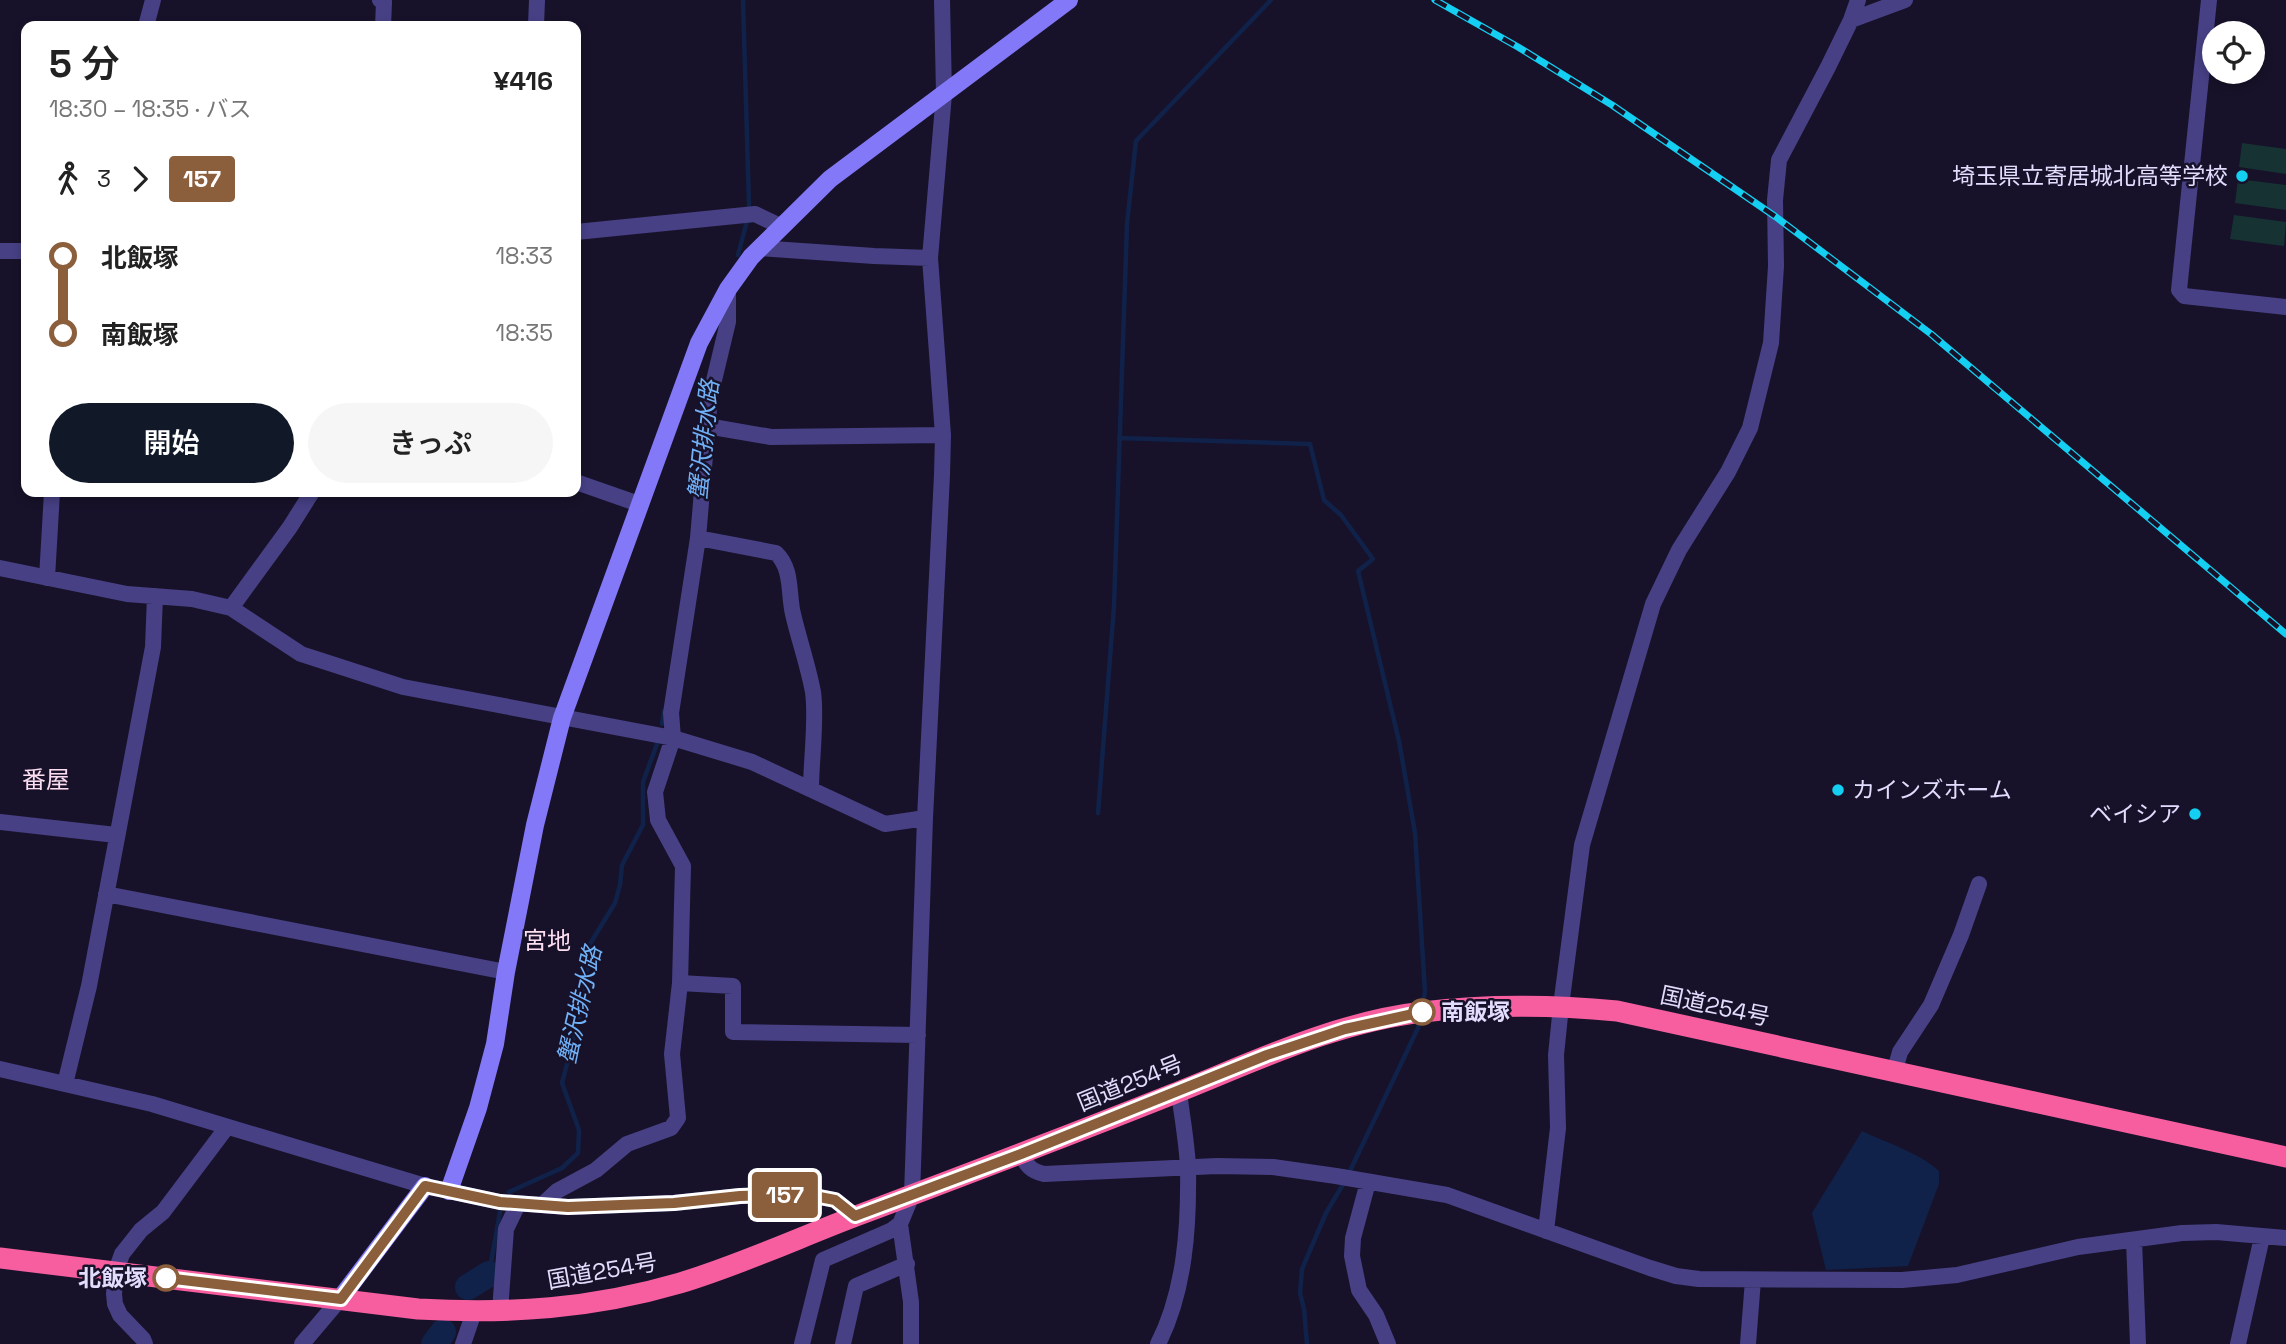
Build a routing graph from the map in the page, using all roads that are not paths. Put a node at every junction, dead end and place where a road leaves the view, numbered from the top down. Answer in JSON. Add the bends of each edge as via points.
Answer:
{"nodes":[{"id":1,"x":153,"y":0,"type":"edge"},
{"id":2,"x":380,"y":0,"type":"edge"},
{"id":3,"x":537,"y":0,"type":"edge"},
{"id":4,"x":942,"y":0,"type":"edge"},
{"id":5,"x":1069,"y":0,"type":"edge"},
{"id":6,"x":1858,"y":0,"type":"edge"},
{"id":7,"x":1905,"y":0,"type":"edge"},
{"id":8,"x":2209,"y":0,"type":"edge"},
{"id":9,"x":1851,"y":20,"type":"junction"},
{"id":10,"x":147,"y":21,"type":"edge"},
{"id":11,"x":383,"y":21,"type":"edge"},
{"id":12,"x":536,"y":21,"type":"edge"},
{"id":13,"x":944,"y":94,"type":"junction"},
{"id":14,"x":780,"y":226,"type":"junction"},
{"id":15,"x":581,"y":231,"type":"edge"},
{"id":16,"x":759,"y":248,"type":"junction"},
{"id":17,"x":0,"y":251,"type":"edge"},
{"id":18,"x":21,"y":251,"type":"edge"},
{"id":19,"x":930,"y":258,"type":"junction"},
{"id":20,"x":728,"y":289,"type":"junction"},
{"id":21,"x":2286,"y":307,"type":"edge"},
{"id":22,"x":707,"y":426,"type":"junction"},
{"id":23,"x":943,"y":435,"type":"junction"},
{"id":24,"x":581,"y":484,"type":"edge"},
{"id":25,"x":52,"y":497,"type":"edge"},
{"id":26,"x":309,"y":497,"type":"edge"},
{"id":27,"x":639,"y":504,"type":"junction"},
{"id":28,"x":698,"y":538,"type":"junction"},
{"id":29,"x":0,"y":568,"type":"edge"},
{"id":30,"x":47,"y":578,"type":"junction"},
{"id":31,"x":155,"y":596,"type":"junction"},
{"id":32,"x":231,"y":608,"type":"junction"},
{"id":33,"x":562,"y":718,"type":"junction"},
{"id":34,"x":673,"y":738,"type":"junction"},
{"id":35,"x":811,"y":789,"type":"junction"},
{"id":36,"x":925,"y":818,"type":"junction"},
{"id":37,"x":0,"y":822,"type":"edge"},
{"id":38,"x":116,"y":835,"type":"junction"},
{"id":39,"x":1979,"y":884,"type":"dead end"},
{"id":40,"x":106,"y":894,"type":"junction"},
{"id":41,"x":506,"y":972,"type":"junction"},
{"id":42,"x":680,"y":983,"type":"junction"},
{"id":43,"x":1561,"y":1006,"type":"junction"},
{"id":44,"x":918,"y":1035,"type":"junction"},
{"id":45,"x":0,"y":1069,"type":"edge"},
{"id":46,"x":1894,"y":1073,"type":"junction"},
{"id":47,"x":65,"y":1084,"type":"junction"},
{"id":48,"x":1179,"y":1092,"type":"junction"},
{"id":49,"x":227,"y":1127,"type":"junction"},
{"id":50,"x":1021,"y":1154,"type":"junction"},
{"id":51,"x":2286,"y":1157,"type":"edge"},
{"id":52,"x":1188,"y":1167,"type":"junction"},
{"id":53,"x":1367,"y":1182,"type":"junction"},
{"id":54,"x":425,"y":1186,"type":"junction"},
{"id":55,"x":449,"y":1191,"type":"junction"},
{"id":56,"x":912,"y":1195,"type":"junction"},
{"id":57,"x":518,"y":1204,"type":"junction"},
{"id":58,"x":542,"y":1205,"type":"junction"},
{"id":59,"x":855,"y":1216,"type":"junction"},
{"id":60,"x":900,"y":1224,"type":"junction"},
{"id":61,"x":1546,"y":1231,"type":"junction"},
{"id":62,"x":2262,"y":1237,"type":"junction"},
{"id":63,"x":2286,"y":1238,"type":"edge"},
{"id":64,"x":2134,"y":1240,"type":"junction"},
{"id":65,"x":0,"y":1258,"type":"edge"},
{"id":66,"x":907,"y":1264,"type":"junction"},
{"id":67,"x":116,"y":1271,"type":"junction"},
{"id":68,"x":1753,"y":1280,"type":"junction"},
{"id":69,"x":341,"y":1299,"type":"junction"},
{"id":70,"x":500,"y":1311,"type":"junction"},
{"id":71,"x":474,"y":1312,"type":"junction"},
{"id":72,"x":145,"y":1344,"type":"edge"},
{"id":73,"x":302,"y":1344,"type":"edge"},
{"id":74,"x":463,"y":1344,"type":"edge"},
{"id":75,"x":802,"y":1344,"type":"edge"},
{"id":76,"x":843,"y":1344,"type":"edge"},
{"id":77,"x":911,"y":1344,"type":"edge"},
{"id":78,"x":1158,"y":1344,"type":"edge"},
{"id":79,"x":1388,"y":1344,"type":"edge"},
{"id":80,"x":1748,"y":1344,"type":"edge"},
{"id":81,"x":2138,"y":1344,"type":"edge"},
{"id":82,"x":2238,"y":1344,"type":"edge"}],
"edges":[{"from":1,"to":10,"type":"street"},
{"from":2,"to":11,"type":"street","via":[[384,2]]},
{"from":3,"to":12,"type":"street"},
{"from":4,"to":13,"type":"street"},
{"from":5,"to":13,"type":"street"},
{"from":6,"to":9,"type":"street"},
{"from":7,"to":9,"type":"street"},
{"from":8,"to":21,"type":"street","via":[[2179,290],[2184,296]]},
{"from":9,"to":43,"type":"street","via":[[1779,160],[1771,343],[1757,404],[1728,472],[1679,550],[1653,604],[1582,845]]},
{"from":13,"to":14,"type":"street","via":[[830,179]]},
{"from":13,"to":19,"type":"street"},
{"from":14,"to":15,"type":"street","via":[[755,214]]},
{"from":14,"to":16,"type":"street"},
{"from":16,"to":19,"type":"street"},
{"from":16,"to":20,"type":"street"},
{"from":17,"to":18,"type":"street"},
{"from":19,"to":23,"type":"street"},
{"from":20,"to":22,"type":"street","via":[[727,322]]},
{"from":20,"to":27,"type":"street","via":[[699,343]]},
{"from":22,"to":23,"type":"street","via":[[771,437]]},
{"from":22,"to":28,"type":"street"},
{"from":23,"to":36,"type":"street"},
{"from":24,"to":27,"type":"street"},
{"from":25,"to":30,"type":"street"},
{"from":26,"to":32,"type":"street"},
{"from":27,"to":33,"type":"street"},
{"from":28,"to":34,"type":"street","via":[[671,713]]},
{"from":28,"to":35,"type":"street","via":[[776,553],[783,560],[813,696]]},
{"from":29,"to":30,"type":"street"},
{"from":30,"to":31,"type":"street"},
{"from":31,"to":32,"type":"street"},
{"from":31,"to":38,"type":"street","via":[[153,647]]},
{"from":32,"to":33,"type":"street","via":[[301,654],[403,687]]},
{"from":33,"to":34,"type":"street"},
{"from":33,"to":41,"type":"street"},
{"from":34,"to":35,"type":"street","via":[[752,762]]},
{"from":34,"to":42,"type":"street","via":[[655,792],[659,820],[683,866]]},
{"from":35,"to":36,"type":"street","via":[[885,824]]},
{"from":36,"to":44,"type":"street"},
{"from":37,"to":38,"type":"street"},
{"from":38,"to":40,"type":"street"},
{"from":39,"to":46,"type":"street","via":[[1931,1005],[1900,1052]]},
{"from":40,"to":41,"type":"street"},
{"from":40,"to":47,"type":"street"},
{"from":41,"to":55,"type":"street","via":[[495,1044]]},
{"from":42,"to":44,"type":"street","via":[[733,986],[733,1032]]},
{"from":42,"to":58,"type":"street","via":[[673,1054],[678,1118],[671,1128],[627,1144]]},
{"from":43,"to":46,"type":"highway","name":"国道254号","via":[[1618,1011]]},
{"from":43,"to":48,"type":"highway","name":"国道254号","via":[[1422,1012],[1369,1022],[1267,1055]]},
{"from":43,"to":61,"type":"street","via":[[1556,1055],[1558,1129]]},
{"from":44,"to":56,"type":"street"},
{"from":45,"to":47,"type":"street"},
{"from":46,"to":51,"type":"highway","name":"国道254号"},
{"from":47,"to":49,"type":"street"},
{"from":48,"to":50,"type":"highway","name":"国道254号"},
{"from":48,"to":52,"type":"street"},
{"from":49,"to":54,"type":"street"},
{"from":49,"to":67,"type":"street","via":[[163,1212],[122,1254]]},
{"from":50,"to":52,"type":"street","via":[[1027,1167],[1044,1174]]},
{"from":50,"to":56,"type":"highway","name":"国道254号"},
{"from":52,"to":53,"type":"street","via":[[1273,1167]]},
{"from":52,"to":78,"type":"street","via":[[1180,1286]]},
{"from":53,"to":61,"type":"street","via":[[1447,1195]]},
{"from":53,"to":79,"type":"street","via":[[1353,1238],[1353,1264],[1359,1290]]},
{"from":54,"to":55,"type":"street"},
{"from":54,"to":69,"type":"street"},
{"from":55,"to":57,"type":"street"},
{"from":56,"to":59,"type":"highway","name":"国道254号"},
{"from":56,"to":60,"type":"street"},
{"from":57,"to":58,"type":"street"},
{"from":57,"to":70,"type":"street","via":[[506,1229]]},
{"from":58,"to":59,"type":"street","via":[[674,1203],[804,1194],[835,1200]]},
{"from":59,"to":70,"type":"highway","name":"国道254号","via":[[681,1282],[567,1307]]},
{"from":60,"to":66,"type":"street"},
{"from":60,"to":75,"type":"street","via":[[822,1260]]},
{"from":61,"to":68,"type":"street","via":[[1676,1276]]},
{"from":62,"to":63,"type":"street"},
{"from":62,"to":64,"type":"street","via":[[2216,1232]]},
{"from":62,"to":82,"type":"street"},
{"from":64,"to":68,"type":"street","via":[[2078,1247],[1957,1275],[1902,1280]]},
{"from":64,"to":81,"type":"street"},
{"from":65,"to":67,"type":"highway","name":"国道254号"},
{"from":66,"to":76,"type":"street","via":[[856,1286]]},
{"from":66,"to":77,"type":"street"},
{"from":67,"to":69,"type":"highway","name":"国道254号"},
{"from":67,"to":72,"type":"street","via":[[115,1304]]},
{"from":68,"to":80,"type":"street"},
{"from":69,"to":71,"type":"highway","name":"国道254号"},
{"from":69,"to":73,"type":"street"},
{"from":70,"to":71,"type":"highway","name":"国道254号"},
{"from":71,"to":74,"type":"street"}]}
